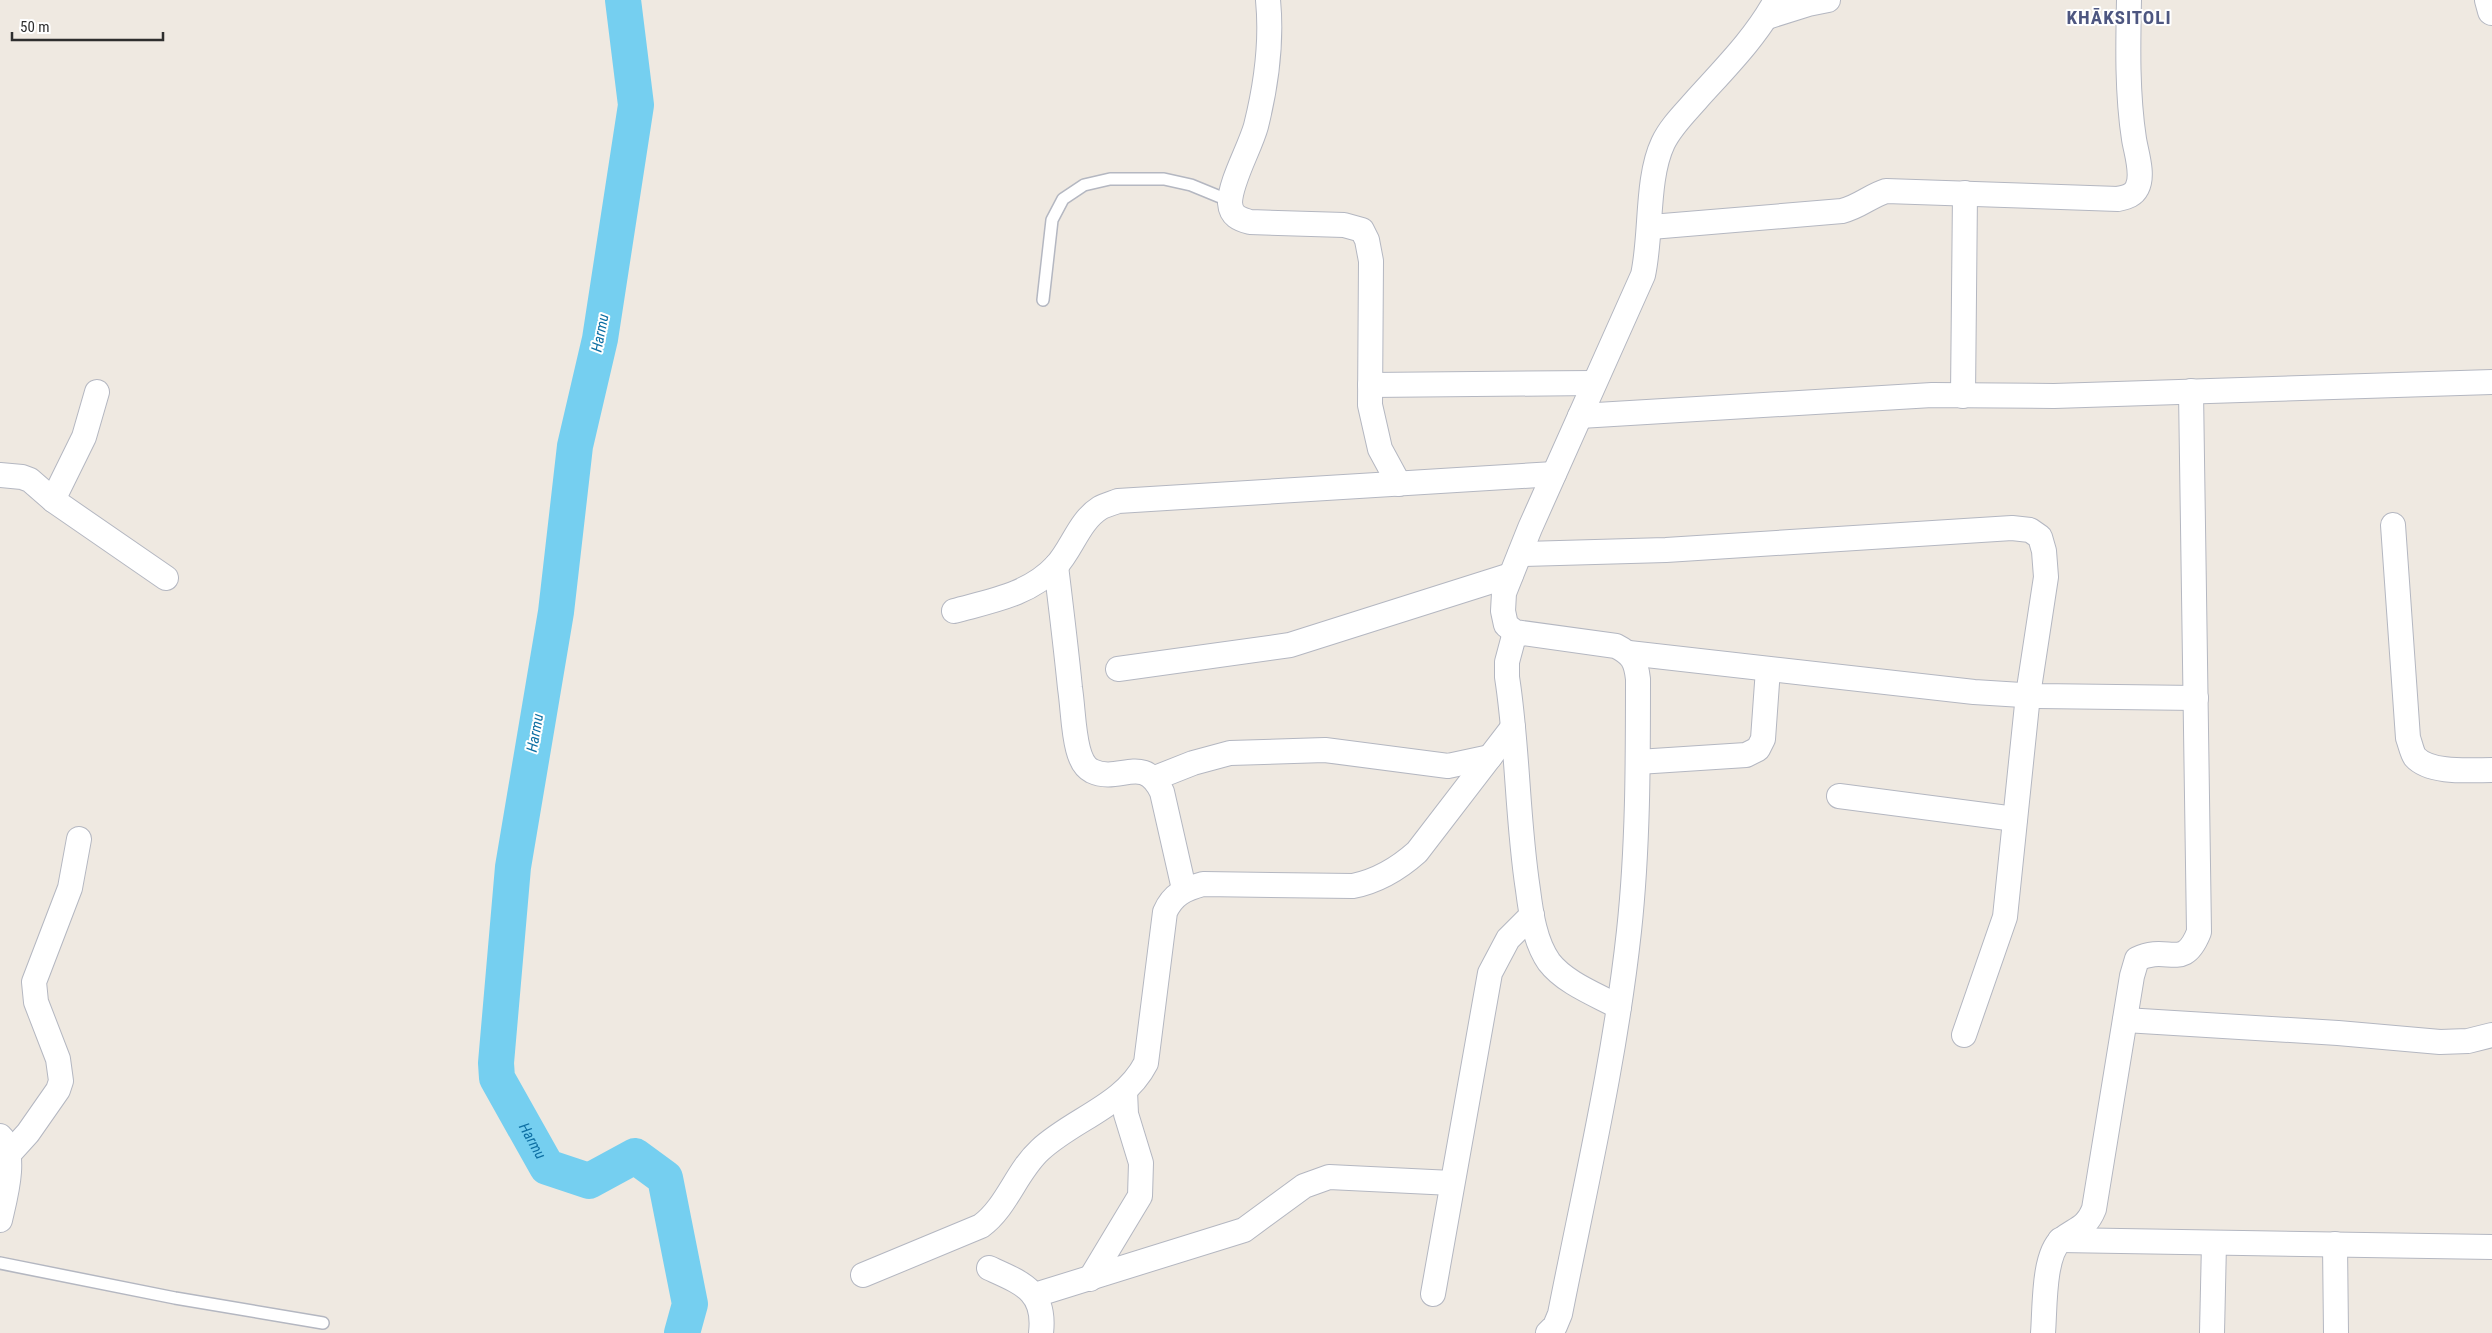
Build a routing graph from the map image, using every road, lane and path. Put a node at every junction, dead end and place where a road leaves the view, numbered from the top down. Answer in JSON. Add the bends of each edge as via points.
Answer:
{"nodes":[{"id":1,"x":1268,"y":0,"type":"edge"},
{"id":2,"x":1828,"y":0,"type":"edge"},
{"id":3,"x":2129,"y":0,"type":"edge"},
{"id":4,"x":2489,"y":0,"type":"edge"},
{"id":5,"x":1771,"y":8,"type":"edge"},
{"id":6,"x":2492,"y":12,"type":"edge"},
{"id":7,"x":1965,"y":193,"type":"junction"},
{"id":8,"x":1230,"y":201,"type":"junction"},
{"id":9,"x":1651,"y":228,"type":"junction"},
{"id":10,"x":1043,"y":300,"type":"dead end"},
{"id":11,"x":2492,"y":382,"type":"edge"},
{"id":12,"x":1594,"y":383,"type":"junction"},
{"id":13,"x":1370,"y":385,"type":"junction"},
{"id":14,"x":2192,"y":391,"type":"junction"},
{"id":15,"x":97,"y":392,"type":"dead end"},
{"id":16,"x":1963,"y":396,"type":"junction"},
{"id":17,"x":1580,"y":416,"type":"junction"},
{"id":18,"x":1554,"y":474,"type":"junction"},
{"id":19,"x":0,"y":475,"type":"edge"},
{"id":20,"x":1399,"y":484,"type":"junction"},
{"id":21,"x":53,"y":500,"type":"junction"},
{"id":22,"x":2393,"y":525,"type":"dead end"},
{"id":23,"x":1516,"y":564,"type":"junction"},
{"id":24,"x":1056,"y":566,"type":"junction"},
{"id":25,"x":166,"y":578,"type":"dead end"},
{"id":26,"x":954,"y":611,"type":"dead end"},
{"id":27,"x":1515,"y":632,"type":"junction"},
{"id":28,"x":1629,"y":653,"type":"junction"},
{"id":29,"x":1118,"y":668,"type":"dead end"},
{"id":30,"x":1768,"y":668,"type":"junction"},
{"id":31,"x":2028,"y":695,"type":"junction"},
{"id":32,"x":2196,"y":698,"type":"junction"},
{"id":33,"x":1513,"y":727,"type":"junction"},
{"id":34,"x":1490,"y":757,"type":"junction"},
{"id":35,"x":1638,"y":762,"type":"junction"},
{"id":36,"x":2492,"y":770,"type":"edge"},
{"id":37,"x":1155,"y":778,"type":"junction"},
{"id":38,"x":1839,"y":796,"type":"dead end"},
{"id":39,"x":2015,"y":819,"type":"junction"},
{"id":40,"x":79,"y":839,"type":"dead end"},
{"id":41,"x":1184,"y":889,"type":"junction"},
{"id":42,"x":1532,"y":916,"type":"junction"},
{"id":43,"x":1619,"y":1008,"type":"junction"},
{"id":44,"x":2125,"y":1020,"type":"junction"},
{"id":45,"x":1964,"y":1035,"type":"dead end"},
{"id":46,"x":2492,"y":1035,"type":"edge"},
{"id":47,"x":1125,"y":1091,"type":"junction"},
{"id":48,"x":5,"y":1145,"type":"edge"},
{"id":49,"x":1452,"y":1182,"type":"junction"},
{"id":50,"x":0,"y":1220,"type":"edge"},
{"id":51,"x":2060,"y":1240,"type":"junction"},
{"id":52,"x":2214,"y":1243,"type":"junction"},
{"id":53,"x":2335,"y":1244,"type":"junction"},
{"id":54,"x":2492,"y":1247,"type":"edge"},
{"id":55,"x":0,"y":1263,"type":"edge"},
{"id":56,"x":989,"y":1268,"type":"dead end"},
{"id":57,"x":863,"y":1275,"type":"dead end"},
{"id":58,"x":1090,"y":1278,"type":"junction"},
{"id":59,"x":1433,"y":1294,"type":"dead end"},
{"id":60,"x":1035,"y":1295,"type":"junction"},
{"id":61,"x":323,"y":1323,"type":"dead end"},
{"id":62,"x":1041,"y":1333,"type":"edge"},
{"id":63,"x":1548,"y":1333,"type":"edge"},
{"id":64,"x":2043,"y":1333,"type":"edge"},
{"id":65,"x":2212,"y":1333,"type":"edge"},
{"id":66,"x":2336,"y":1333,"type":"edge"}],
"edges":[{"from":1,"to":8,"type":"street","via":[[1270,20],[1266,72],[1257,118]]},
{"from":2,"to":5,"type":"street"},
{"from":3,"to":7,"type":"street","via":[[2129,79],[2138,187],[2130,196],[2118,199]]},
{"from":4,"to":6,"type":"street"},
{"from":5,"to":9,"type":"street","via":[[1749,41],[1663,142],[1657,160]]},
{"from":7,"to":9,"type":"street","via":[[1886,191],[1860,206],[1842,211]]},
{"from":7,"to":16,"type":"street"},
{"from":8,"to":10,"type":"lane","via":[[1191,185],[1164,179],[1110,179],[1084,185],[1063,199],[1052,220]]},
{"from":8,"to":13,"type":"street","via":[[1238,219],[1250,222],[1344,225],[1362,230],[1371,260]]},
{"from":9,"to":12,"type":"street","via":[[1643,275]]},
{"from":11,"to":14,"type":"street"},
{"from":12,"to":13,"type":"street"},
{"from":12,"to":17,"type":"street"},
{"from":13,"to":20,"type":"street","via":[[1370,405],[1380,449]]},
{"from":14,"to":16,"type":"street"},
{"from":14,"to":32,"type":"street"},
{"from":15,"to":21,"type":"street","via":[[84,437]]},
{"from":16,"to":17,"type":"street"},
{"from":17,"to":18,"type":"street"},
{"from":18,"to":20,"type":"street"},
{"from":18,"to":23,"type":"street"},
{"from":19,"to":21,"type":"street","via":[[22,476]]},
{"from":20,"to":24,"type":"street","via":[[1118,501],[1100,508],[1083,525]]},
{"from":21,"to":25,"type":"street"},
{"from":22,"to":36,"type":"street","via":[[2408,738],[2415,756],[2429,765],[2455,770]]},
{"from":23,"to":27,"type":"street","via":[[1504,593],[1503,611],[1506,625]]},
{"from":23,"to":29,"type":"street","via":[[1290,645]]},
{"from":23,"to":31,"type":"street","via":[[1666,550],[2012,528],[2030,530],[2040,537],[2046,577]]},
{"from":24,"to":26,"type":"street","via":[[1011,596]]},
{"from":24,"to":37,"type":"street","via":[[1075,730],[1082,763],[1091,771],[1147,773]]},
{"from":27,"to":28,"type":"street","via":[[1616,646]]},
{"from":27,"to":33,"type":"street","via":[[1507,662]]},
{"from":28,"to":30,"type":"street"},
{"from":28,"to":35,"type":"street","via":[[1637,663]]},
{"from":30,"to":31,"type":"street","via":[[1974,692]]},
{"from":30,"to":35,"type":"street","via":[[1763,739],[1758,749],[1746,755]]},
{"from":31,"to":32,"type":"street"},
{"from":31,"to":39,"type":"street"},
{"from":32,"to":44,"type":"street","via":[[2199,932],[2193,948],[2185,954],[2150,953],[2138,959]]},
{"from":33,"to":34,"type":"street"},
{"from":33,"to":42,"type":"street","via":[[1524,864]]},
{"from":34,"to":37,"type":"street","via":[[1448,766],[1325,750],[1230,753]]},
{"from":34,"to":41,"type":"street","via":[[1417,852],[1401,866],[1370,883],[1353,886],[1203,884]]},
{"from":35,"to":43,"type":"street","via":[[1633,893]]},
{"from":37,"to":41,"type":"street","via":[[1162,792]]},
{"from":38,"to":39,"type":"street"},
{"from":39,"to":45,"type":"street","via":[[2005,917]]},
{"from":40,"to":48,"type":"street","via":[[70,888],[34,982],[36,1002],[58,1060],[61,1081],[28,1133]]},
{"from":41,"to":47,"type":"street","via":[[1171,899],[1165,912],[1146,1064]]},
{"from":42,"to":43,"type":"street","via":[[1540,945],[1559,973]]},
{"from":42,"to":49,"type":"street","via":[[1508,939],[1490,973]]},
{"from":43,"to":63,"type":"street","via":[[1560,1314]]},
{"from":44,"to":46,"type":"street","via":[[2440,1042],[2468,1041]]},
{"from":44,"to":51,"type":"street","via":[[2094,1210],[2089,1222]]},
{"from":47,"to":57,"type":"street","via":[[1040,1150],[992,1218],[981,1226]]},
{"from":47,"to":58,"type":"street","via":[[1126,1114],[1142,1163],[1140,1196]]},
{"from":48,"to":50,"type":"street","via":[[7,1188]]},
{"from":49,"to":58,"type":"street","via":[[1319,1179],[1304,1186],[1244,1230]]},
{"from":49,"to":59,"type":"street"},
{"from":51,"to":52,"type":"street"},
{"from":51,"to":64,"type":"street","via":[[2048,1269]]},
{"from":52,"to":53,"type":"street"},
{"from":52,"to":65,"type":"street"},
{"from":53,"to":54,"type":"street"},
{"from":53,"to":66,"type":"street"},
{"from":55,"to":61,"type":"lane"},
{"from":56,"to":60,"type":"street","via":[[1022,1283]]},
{"from":58,"to":60,"type":"street"},
{"from":60,"to":62,"type":"street","via":[[1040,1307]]}]}
